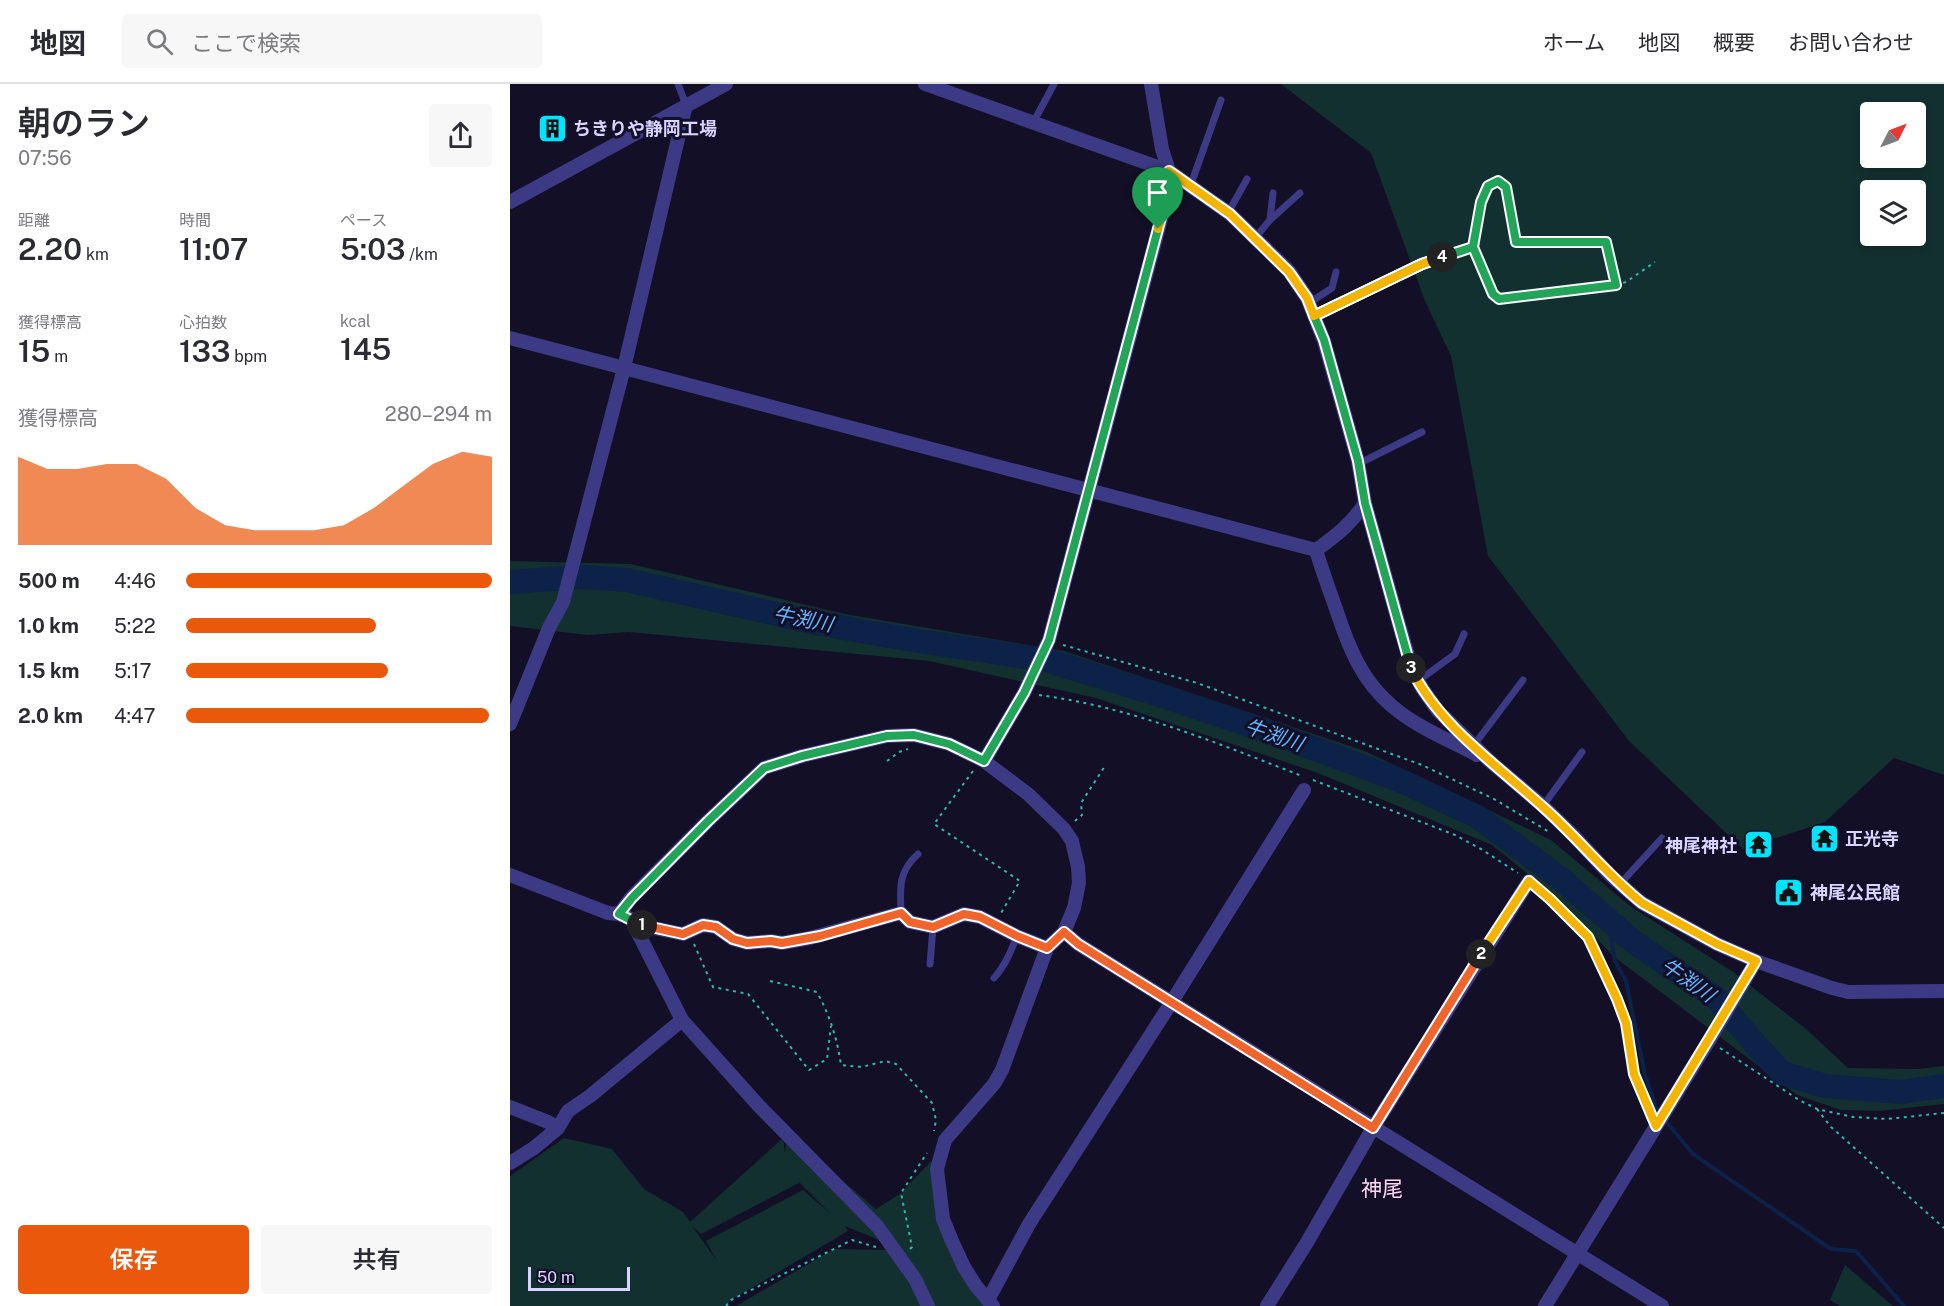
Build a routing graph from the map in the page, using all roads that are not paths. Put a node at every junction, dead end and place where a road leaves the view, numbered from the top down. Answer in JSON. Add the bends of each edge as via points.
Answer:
{"nodes":[{"id":1,"x":678,"y":84,"type":"edge"},
{"id":2,"x":726,"y":84,"type":"edge"},
{"id":3,"x":925,"y":84,"type":"edge"},
{"id":4,"x":1054,"y":84,"type":"edge"},
{"id":5,"x":1151,"y":84,"type":"edge"},
{"id":6,"x":1221,"y":100,"type":"dead end"},
{"id":7,"x":686,"y":105,"type":"junction"},
{"id":8,"x":1033,"y":123,"type":"junction"},
{"id":9,"x":1169,"y":171,"type":"junction"},
{"id":10,"x":1247,"y":179,"type":"dead end"},
{"id":11,"x":1190,"y":187,"type":"junction"},
{"id":12,"x":1273,"y":193,"type":"dead end"},
{"id":13,"x":1300,"y":193,"type":"dead end"},
{"id":14,"x":510,"y":202,"type":"edge"},
{"id":15,"x":1228,"y":213,"type":"junction"},
{"id":16,"x":1270,"y":220,"type":"junction"},
{"id":17,"x":1255,"y":238,"type":"junction"},
{"id":18,"x":1473,"y":247,"type":"road end"},
{"id":19,"x":1336,"y":272,"type":"dead end"},
{"id":20,"x":1309,"y":303,"type":"junction"},
{"id":21,"x":1314,"y":316,"type":"junction"},
{"id":22,"x":510,"y":338,"type":"edge"},
{"id":23,"x":624,"y":368,"type":"junction"},
{"id":24,"x":1422,"y":432,"type":"dead end"},
{"id":25,"x":1358,"y":464,"type":"junction"},
{"id":26,"x":1089,"y":491,"type":"junction"},
{"id":27,"x":1365,"y":503,"type":"junction"},
{"id":28,"x":1316,"y":550,"type":"junction"},
{"id":29,"x":1464,"y":634,"type":"dead end"},
{"id":30,"x":1523,"y":680,"type":"dead end"},
{"id":31,"x":1418,"y":681,"type":"junction"},
{"id":32,"x":510,"y":724,"type":"edge"},
{"id":33,"x":1474,"y":746,"type":"junction"},
{"id":34,"x":1582,"y":752,"type":"dead end"},
{"id":35,"x":981,"y":764,"type":"junction"},
{"id":36,"x":1493,"y":764,"type":"junction"},
{"id":37,"x":1304,"y":790,"type":"dead end"},
{"id":38,"x":1543,"y":806,"type":"junction"},
{"id":39,"x":1662,"y":838,"type":"dead end"},
{"id":40,"x":918,"y":854,"type":"dead end"},
{"id":41,"x":510,"y":875,"type":"edge"},
{"id":42,"x":1529,"y":881,"type":"road end"},
{"id":43,"x":1620,"y":884,"type":"junction"},
{"id":44,"x":901,"y":913,"type":"junction"},
{"id":45,"x":619,"y":914,"type":"junction"},
{"id":46,"x":635,"y":924,"type":"junction"},
{"id":47,"x":933,"y":927,"type":"junction"},
{"id":48,"x":1064,"y":932,"type":"junction"},
{"id":49,"x":1017,"y":936,"type":"junction"},
{"id":50,"x":1047,"y":948,"type":"junction"},
{"id":51,"x":1756,"y":961,"type":"junction"},
{"id":52,"x":930,"y":964,"type":"dead end"},
{"id":53,"x":994,"y":978,"type":"dead end"},
{"id":54,"x":1944,"y":991,"type":"edge"},
{"id":55,"x":1172,"y":1003,"type":"junction"},
{"id":56,"x":682,"y":1020,"type":"junction"},
{"id":57,"x":510,"y":1107,"type":"edge"},
{"id":58,"x":558,"y":1128,"type":"junction"},
{"id":59,"x":1373,"y":1128,"type":"junction"},
{"id":60,"x":510,"y":1163,"type":"edge"},
{"id":61,"x":1577,"y":1254,"type":"junction"},
{"id":62,"x":990,"y":1303,"type":"edge"},
{"id":63,"x":928,"y":1306,"type":"edge"},
{"id":64,"x":1267,"y":1306,"type":"edge"},
{"id":65,"x":1545,"y":1306,"type":"edge"},
{"id":66,"x":1662,"y":1306,"type":"edge"}],
"edges":[{"from":1,"to":7,"type":"lane"},
{"from":2,"to":7,"type":"street"},
{"from":3,"to":8,"type":"street"},
{"from":4,"to":8,"type":"lane"},
{"from":5,"to":9,"type":"street"},
{"from":6,"to":11,"type":"lane"},
{"from":7,"to":14,"type":"street"},
{"from":7,"to":23,"type":"street"},
{"from":8,"to":9,"type":"street"},
{"from":9,"to":11,"type":"street"},
{"from":9,"to":26,"type":"street","via":[[1168,193]]},
{"from":10,"to":15,"type":"lane"},
{"from":11,"to":15,"type":"street"},
{"from":12,"to":16,"type":"lane"},
{"from":13,"to":16,"type":"lane"},
{"from":15,"to":17,"type":"street"},
{"from":16,"to":17,"type":"lane"},
{"from":17,"to":20,"type":"street","via":[[1289,272]]},
{"from":18,"to":21,"type":"lane","via":[[1422,264]]},
{"from":19,"to":20,"type":"lane","via":[[1332,288]]},
{"from":20,"to":21,"type":"street"},
{"from":21,"to":25,"type":"street"},
{"from":22,"to":23,"type":"street"},
{"from":23,"to":26,"type":"street"},
{"from":23,"to":32,"type":"street","via":[[563,602]]},
{"from":24,"to":25,"type":"lane"},
{"from":25,"to":27,"type":"street"},
{"from":26,"to":28,"type":"street"},
{"from":26,"to":35,"type":"street","via":[[1048,643],[1026,690]]},
{"from":27,"to":28,"type":"street","via":[[1340,533]]},
{"from":27,"to":31,"type":"street"},
{"from":28,"to":36,"type":"street","via":[[1353,656],[1380,695],[1417,722]]},
{"from":29,"to":31,"type":"lane","via":[[1455,654]]},
{"from":30,"to":33,"type":"lane"},
{"from":31,"to":33,"type":"street","via":[[1438,711]]},
{"from":33,"to":36,"type":"street"},
{"from":34,"to":38,"type":"lane"},
{"from":35,"to":45,"type":"street","via":[[949,744],[914,735],[887,736],[764,768]]},
{"from":35,"to":48,"type":"street","via":[[1028,794],[1072,841],[1079,883]]},
{"from":36,"to":38,"type":"street"},
{"from":37,"to":55,"type":"street"},
{"from":38,"to":43,"type":"street"},
{"from":39,"to":43,"type":"lane"},
{"from":40,"to":44,"type":"lane","via":[[900,880]]},
{"from":41,"to":45,"type":"street"},
{"from":42,"to":59,"type":"street"},
{"from":43,"to":51,"type":"street","via":[[1642,903]]},
{"from":44,"to":46,"type":"street","via":[[782,943],[747,943],[716,927],[703,925],[683,934]]},
{"from":44,"to":47,"type":"street","via":[[910,922]]},
{"from":45,"to":46,"type":"street"},
{"from":46,"to":56,"type":"street"},
{"from":47,"to":49,"type":"street","via":[[964,914],[980,917]]},
{"from":47,"to":52,"type":"lane"},
{"from":48,"to":50,"type":"street"},
{"from":48,"to":55,"type":"street"},
{"from":49,"to":50,"type":"street"},
{"from":49,"to":53,"type":"lane"},
{"from":50,"to":62,"type":"street","via":[[1002,1070],[945,1140],[937,1169],[943,1219],[964,1267]]},
{"from":51,"to":54,"type":"street","via":[[1848,992]]},
{"from":51,"to":61,"type":"street"},
{"from":55,"to":59,"type":"street"},
{"from":55,"to":62,"type":"street","via":[[1029,1224]]},
{"from":56,"to":58,"type":"street","via":[[568,1111]]},
{"from":56,"to":63,"type":"street","via":[[759,1106],[878,1227],[915,1279]]},
{"from":57,"to":58,"type":"street"},
{"from":58,"to":60,"type":"street"},
{"from":59,"to":61,"type":"street"},
{"from":59,"to":64,"type":"street"},
{"from":61,"to":65,"type":"street"},
{"from":61,"to":66,"type":"street"}]}
